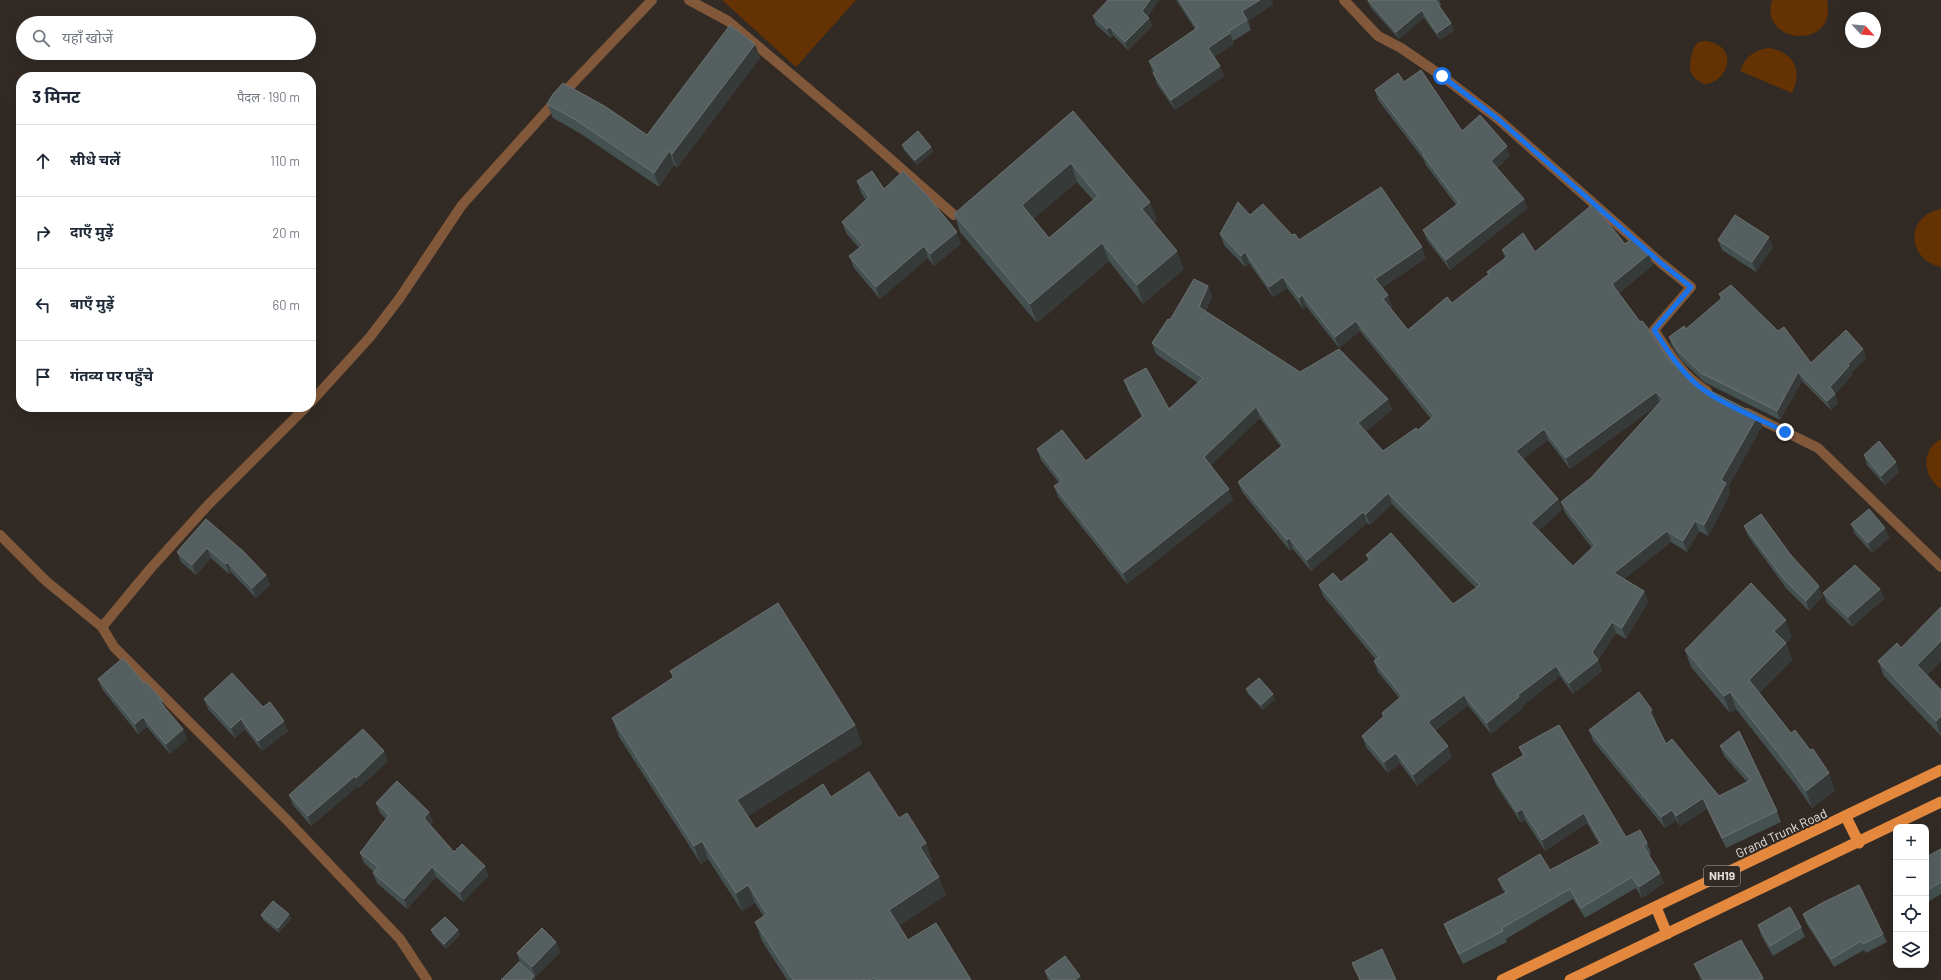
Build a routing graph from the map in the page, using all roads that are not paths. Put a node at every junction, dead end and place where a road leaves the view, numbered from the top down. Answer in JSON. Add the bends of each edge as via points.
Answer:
{"nodes":[{"id":1,"x":652,"y":0,"type":"edge"},
{"id":2,"x":689,"y":0,"type":"edge"},
{"id":3,"x":1344,"y":0,"type":"edge"},
{"id":4,"x":954,"y":215,"type":"edge"},
{"id":5,"x":1714,"y":395,"type":"edge"},
{"id":6,"x":316,"y":397,"type":"edge"},
{"id":7,"x":1740,"y":409,"type":"edge"},
{"id":8,"x":301,"y":412,"type":"edge"},
{"id":9,"x":0,"y":535,"type":"edge"},
{"id":10,"x":1941,"y":567,"type":"edge"},
{"id":11,"x":102,"y":627,"type":"junction"},
{"id":12,"x":1941,"y":770,"type":"edge"},
{"id":13,"x":1941,"y":802,"type":"edge"},
{"id":14,"x":1846,"y":817,"type":"junction"},
{"id":15,"x":1859,"y":843,"type":"junction"},
{"id":16,"x":1656,"y":907,"type":"junction"},
{"id":17,"x":1667,"y":934,"type":"junction"},
{"id":18,"x":427,"y":980,"type":"edge"},
{"id":19,"x":1502,"y":980,"type":"edge"},
{"id":20,"x":1570,"y":980,"type":"edge"}],
"edges":[{"from":1,"to":6,"type":"street","via":[[462,205],[370,338]]},
{"from":2,"to":4,"type":"street","via":[[728,21]]},
{"from":3,"to":5,"type":"street","via":[[1378,36],[1401,48],[1442,76],[1498,119],[1691,287],[1654,330],[1676,364],[1700,387]]},
{"from":7,"to":10,"type":"street","via":[[1818,448]]},
{"from":8,"to":11,"type":"street","via":[[208,505]]},
{"from":9,"to":11,"type":"street","via":[[46,581]]},
{"from":11,"to":18,"type":"street","via":[[114,647],[287,820],[400,939]]},
{"from":12,"to":14,"type":"highway","name":"Grand Trunk Road","number":"NH19"},
{"from":13,"to":15,"type":"highway","number":"NH19"},
{"from":14,"to":15,"type":"highway"},
{"from":14,"to":16,"type":"highway","name":"Grand Trunk Road","number":"NH19"},
{"from":15,"to":17,"type":"highway","number":"NH19"},
{"from":16,"to":17,"type":"highway"},
{"from":16,"to":19,"type":"highway","name":"Grand Trunk Road","number":"NH19"},
{"from":17,"to":20,"type":"highway","number":"NH19"}]}
